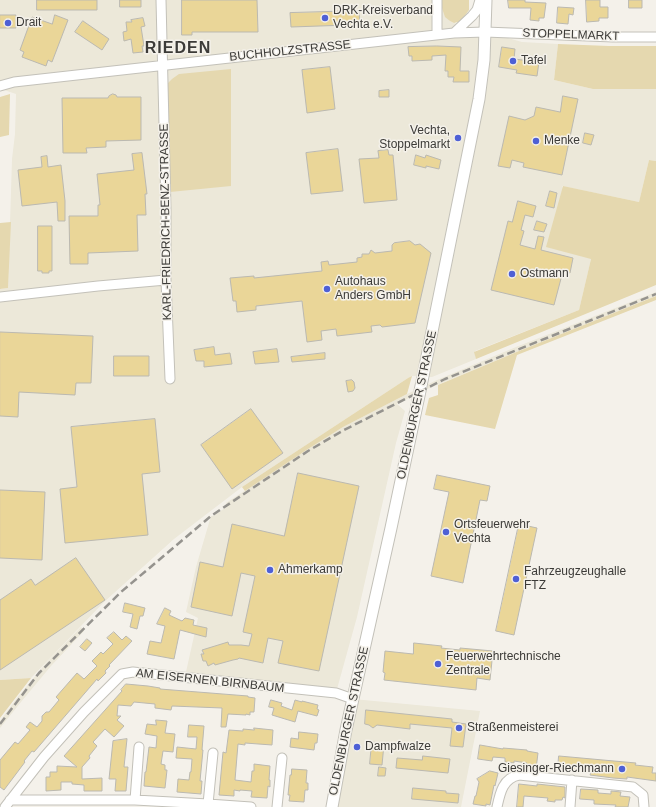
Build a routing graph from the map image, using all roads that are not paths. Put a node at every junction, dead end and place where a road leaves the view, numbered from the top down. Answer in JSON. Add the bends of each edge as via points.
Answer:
{"nodes":[{"id":1,"x":161,"y":0,"type":"edge"},
{"id":2,"x":437,"y":0,"type":"edge"},
{"id":3,"x":480,"y":0,"type":"edge"},
{"id":4,"x":486,"y":0,"type":"edge"},
{"id":5,"x":485,"y":32,"type":"junction"},
{"id":6,"x":454,"y":33,"type":"junction"},
{"id":7,"x":437,"y":34,"type":"junction"},
{"id":8,"x":656,"y":37,"type":"edge"},
{"id":9,"x":162,"y":65,"type":"junction"},
{"id":10,"x":0,"y":86,"type":"edge"},
{"id":11,"x":166,"y":280,"type":"junction"},
{"id":12,"x":0,"y":297,"type":"edge"},
{"id":13,"x":170,"y":379,"type":"dead end"},
{"id":14,"x":354,"y":698,"type":"junction"},
{"id":15,"x":139,"y":746,"type":"dead end"},
{"id":16,"x":213,"y":753,"type":"dead end"},
{"id":17,"x":282,"y":758,"type":"dead end"},
{"id":18,"x":572,"y":780,"type":"junction"},
{"id":19,"x":134,"y":800,"type":"junction"},
{"id":20,"x":8,"y":803,"type":"edge"},
{"id":21,"x":208,"y":804,"type":"junction"},
{"id":22,"x":251,"y":807,"type":"edge"},
{"id":23,"x":277,"y":807,"type":"edge"},
{"id":24,"x":332,"y":807,"type":"edge"},
{"id":25,"x":497,"y":807,"type":"edge"},
{"id":26,"x":570,"y":807,"type":"edge"},
{"id":27,"x":644,"y":807,"type":"edge"}],
"edges":[{"from":1,"to":9,"type":"street","name":"KARL-FRIEDRICH-BENZ-STRASSE"},
{"from":2,"to":7,"type":"street"},
{"from":3,"to":6,"type":"street","via":[[477,10]]},
{"from":4,"to":5,"type":"main road","name":"OLDENBURGER STRASSE"},
{"from":5,"to":6,"type":"street","name":"BUCHHOLZSTRASSE"},
{"from":5,"to":8,"type":"street","name":"STOPPELMARKT"},
{"from":5,"to":14,"type":"main road","name":"OLDENBURGER STRASSE","via":[[479,99]]},
{"from":6,"to":7,"type":"street","name":"BUCHHOLZSTRASSE"},
{"from":7,"to":9,"type":"street","name":"BUCHHOLZSTRASSE"},
{"from":9,"to":10,"type":"street","name":"BUCHHOLZSTRASSE","via":[[14,82]]},
{"from":9,"to":11,"type":"street","name":"KARL-FRIEDRICH-BENZ-STRASSE"},
{"from":11,"to":12,"type":"street"},
{"from":11,"to":13,"type":"street","name":"KARL-FRIEDRICH-BENZ-STRASSE"},
{"from":14,"to":20,"type":"street","name":"AM EISERNEN BIRNBAUM","via":[[336,693],[133,672],[122,674],[44,757]]},
{"from":14,"to":24,"type":"main road","name":"OLDENBURGER STRASSE"},
{"from":15,"to":19,"type":"street"},
{"from":16,"to":21,"type":"street"},
{"from":17,"to":23,"type":"street"},
{"from":18,"to":25,"type":"street","via":[[513,776],[503,786]]},
{"from":18,"to":26,"type":"street"},
{"from":18,"to":27,"type":"street","via":[[633,787],[643,795]]},
{"from":19,"to":20,"type":"street"},
{"from":19,"to":21,"type":"street"},
{"from":21,"to":22,"type":"street"}]}
